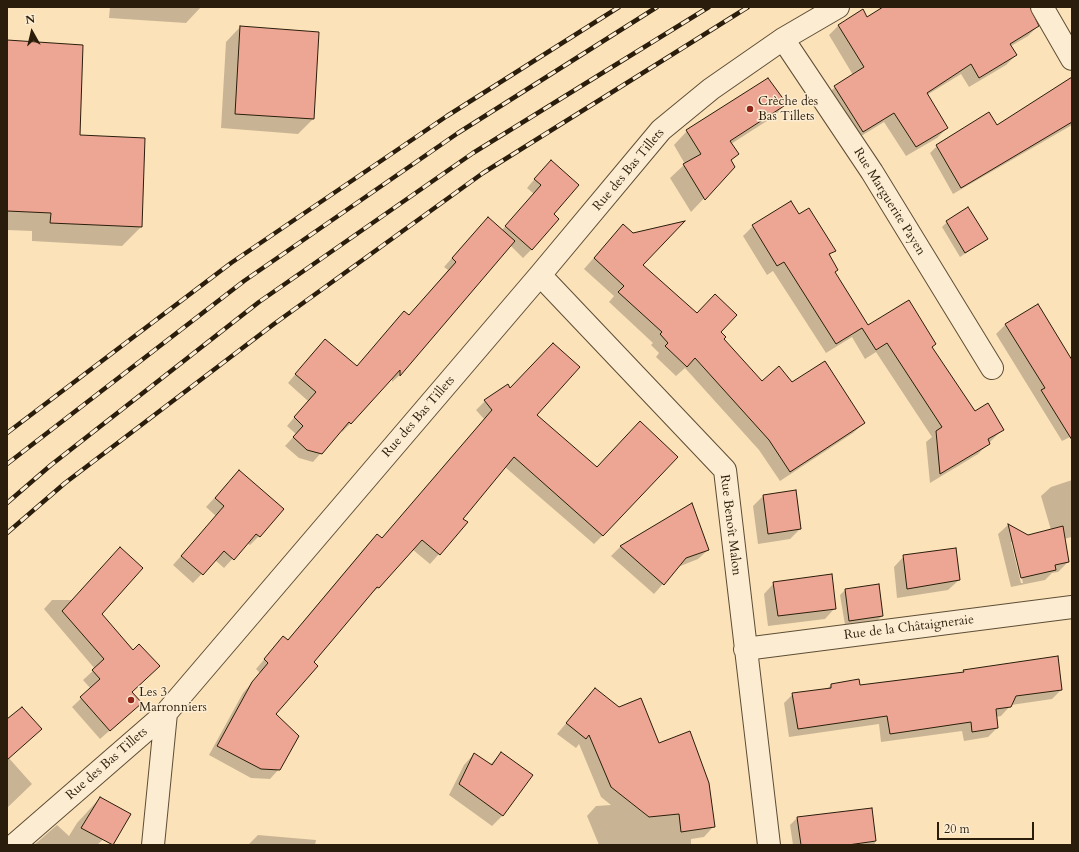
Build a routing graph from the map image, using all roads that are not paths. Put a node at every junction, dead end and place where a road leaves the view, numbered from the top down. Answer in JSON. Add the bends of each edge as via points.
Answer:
{"nodes":[{"id":1,"x":838,"y":7,"type":"edge"},
{"id":2,"x":1042,"y":7,"type":"edge"},
{"id":3,"x":783,"y":38,"type":"junction"},
{"id":4,"x":1072,"y":59,"type":"edge"},
{"id":5,"x":540,"y":275,"type":"junction"},
{"id":6,"x":992,"y":368,"type":"dead end"},
{"id":7,"x":1072,"y":607,"type":"edge"},
{"id":8,"x":745,"y":649,"type":"junction"},
{"id":9,"x":166,"y":713,"type":"junction"},
{"id":10,"x":14,"y":845,"type":"edge"},
{"id":11,"x":154,"y":845,"type":"edge"},
{"id":12,"x":769,"y":845,"type":"edge"}],
"edges":[{"from":1,"to":3,"type":"street","name":"Rue des Bas Tillets"},
{"from":2,"to":4,"type":"street"},
{"from":3,"to":5,"type":"street","name":"Rue des Bas Tillets","via":[[711,89],[661,130]]},
{"from":3,"to":6,"type":"street","name":"Rue Marguerite Payen","via":[[872,172]]},
{"from":5,"to":8,"type":"street","name":"Rue Benoît Malon","via":[[725,470]]},
{"from":5,"to":9,"type":"street","name":"Rue des Bas Tillets"},
{"from":7,"to":8,"type":"street","name":"Rue de la Châtaigneraie"},
{"from":8,"to":12,"type":"street","name":"Rue Benoît Malon"},
{"from":9,"to":10,"type":"street","name":"Rue des Bas Tillets"},
{"from":9,"to":11,"type":"street"}]}
